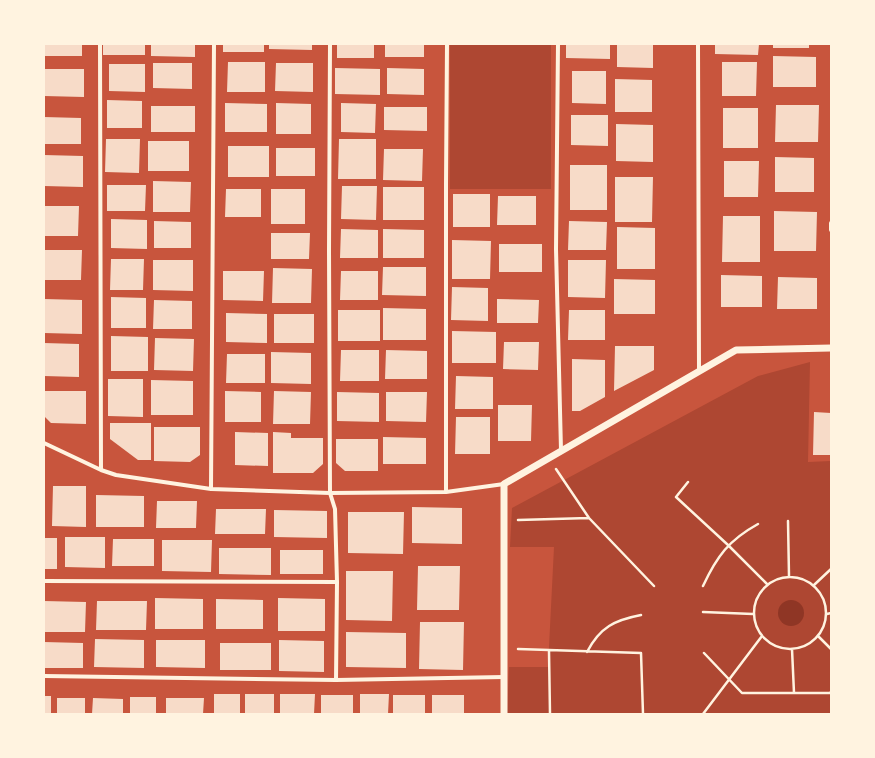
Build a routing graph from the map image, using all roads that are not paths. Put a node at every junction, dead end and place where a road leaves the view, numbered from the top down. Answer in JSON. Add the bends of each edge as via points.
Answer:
{"nodes":[{"id":1,"x":100,"y":44,"type":"edge"},
{"id":2,"x":214,"y":44,"type":"edge"},
{"id":3,"x":330,"y":44,"type":"edge"},
{"id":4,"x":447,"y":44,"type":"edge"},
{"id":5,"x":558,"y":44,"type":"edge"},
{"id":6,"x":698,"y":44,"type":"edge"},
{"id":7,"x":831,"y":223,"type":"edge"},
{"id":8,"x":831,"y":229,"type":"edge"},
{"id":9,"x":831,"y":348,"type":"edge"},
{"id":10,"x":698,"y":371,"type":"junction"},
{"id":11,"x":44,"y":443,"type":"edge"},
{"id":12,"x":561,"y":450,"type":"junction"},
{"id":13,"x":101,"y":470,"type":"junction"},
{"id":14,"x":504,"y":484,"type":"junction"},
{"id":15,"x":211,"y":489,"type":"junction"},
{"id":16,"x":446,"y":492,"type":"junction"},
{"id":17,"x":330,"y":493,"type":"junction"},
{"id":18,"x":44,"y":581,"type":"edge"},
{"id":19,"x":337,"y":582,"type":"junction"},
{"id":20,"x":44,"y":676,"type":"edge"},
{"id":21,"x":504,"y":677,"type":"junction"},
{"id":22,"x":336,"y":680,"type":"junction"},
{"id":23,"x":504,"y":714,"type":"edge"}],
"edges":[{"from":1,"to":13,"type":"street"},
{"from":2,"to":15,"type":"street"},
{"from":3,"to":17,"type":"street"},
{"from":4,"to":16,"type":"street"},
{"from":5,"to":12,"type":"street","via":[[556,249]]},
{"from":6,"to":10,"type":"street"},
{"from":7,"to":8,"type":"street"},
{"from":9,"to":10,"type":"street","via":[[736,350]]},
{"from":10,"to":12,"type":"street"},
{"from":11,"to":13,"type":"street"},
{"from":12,"to":14,"type":"street"},
{"from":13,"to":15,"type":"street","via":[[116,475]]},
{"from":14,"to":16,"type":"street"},
{"from":14,"to":21,"type":"street"},
{"from":15,"to":17,"type":"street"},
{"from":16,"to":17,"type":"street"},
{"from":17,"to":19,"type":"street","via":[[335,510]]},
{"from":18,"to":19,"type":"street"},
{"from":19,"to":22,"type":"street"},
{"from":20,"to":22,"type":"street"},
{"from":21,"to":22,"type":"street"},
{"from":21,"to":23,"type":"street"}]}
